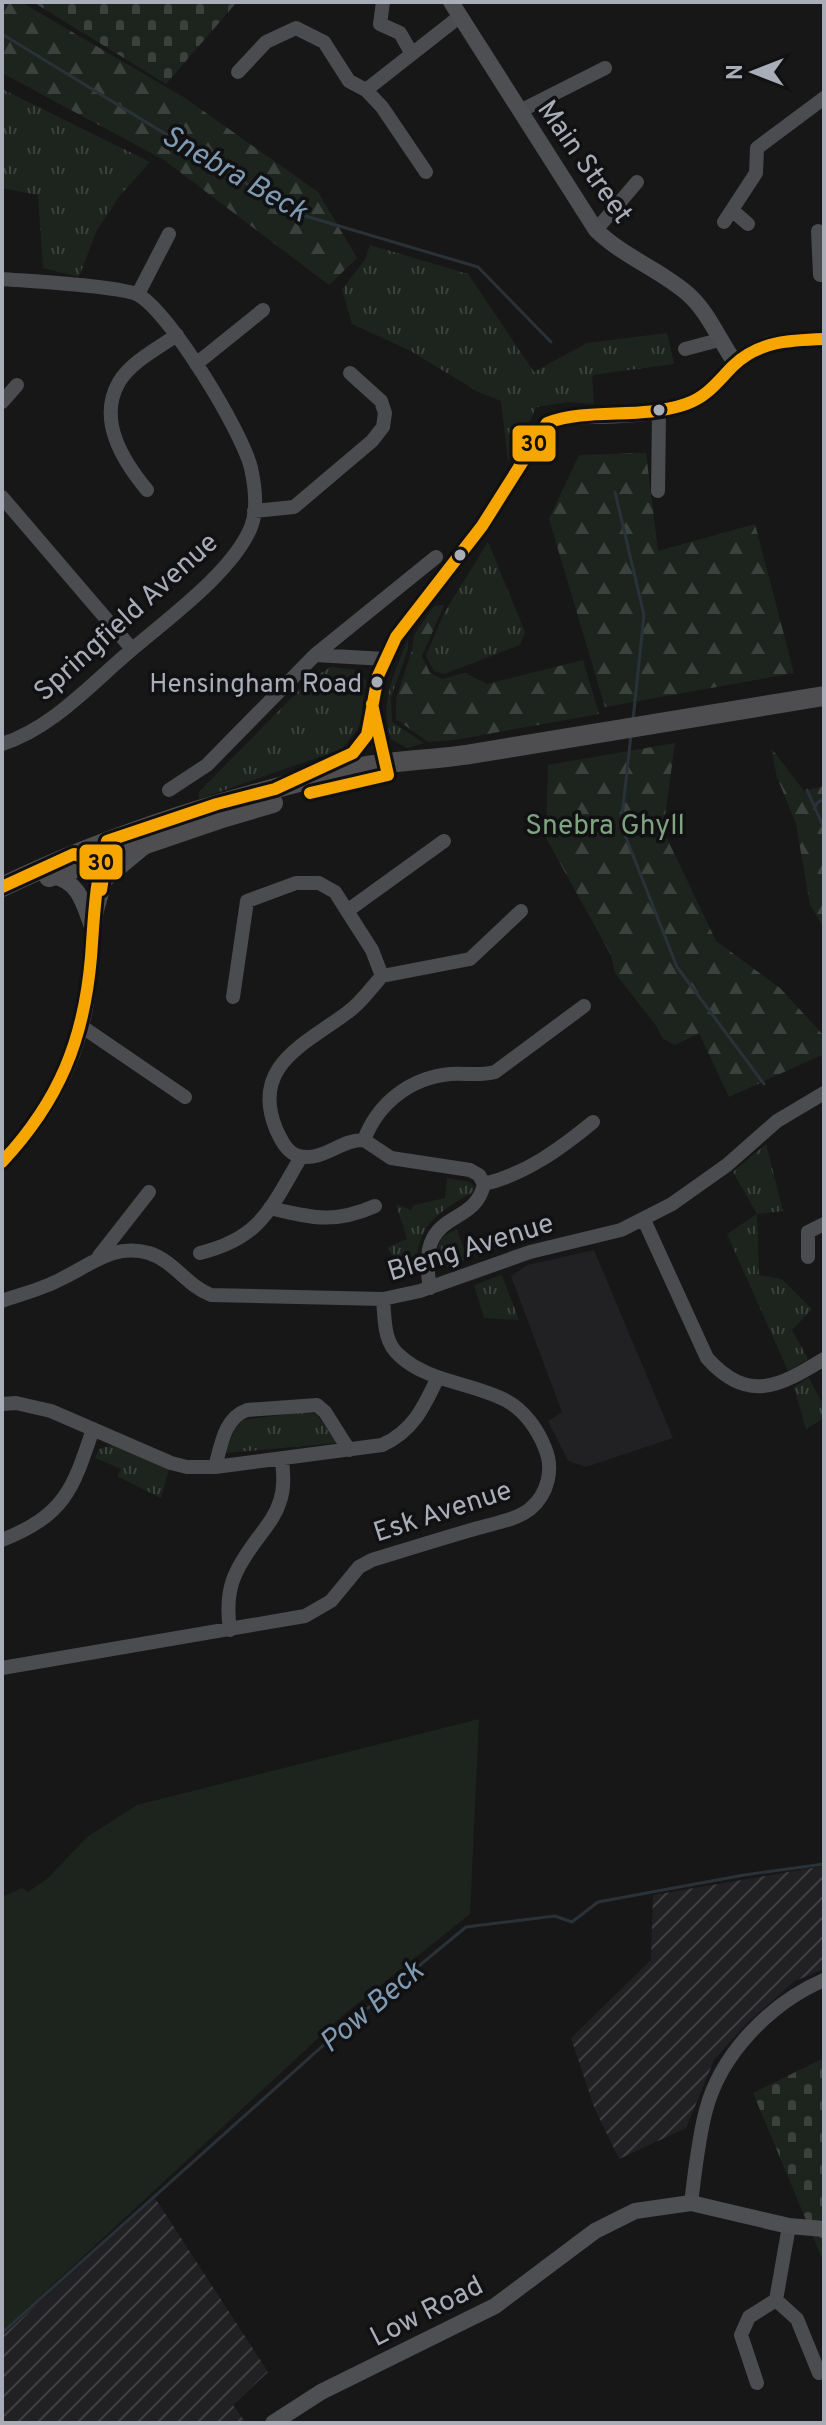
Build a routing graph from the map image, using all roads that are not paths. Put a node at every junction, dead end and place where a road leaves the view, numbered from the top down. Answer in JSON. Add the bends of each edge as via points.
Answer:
{"nodes":[{"id":1,"x":383,"y":2,"type":"edge"},
{"id":2,"x":455,"y":9,"type":"edge"},
{"id":3,"x":412,"y":54,"type":"junction"},
{"id":4,"x":605,"y":68,"type":"dead end"},
{"id":5,"x":238,"y":72,"type":"dead end"},
{"id":6,"x":366,"y":90,"type":"junction"},
{"id":7,"x":824,"y":98,"type":"edge"},
{"id":8,"x":520,"y":111,"type":"junction"},
{"id":9,"x":426,"y":172,"type":"dead end"},
{"id":10,"x":637,"y":182,"type":"dead end"},
{"id":11,"x":748,"y":224,"type":"dead end"},
{"id":12,"x":596,"y":230,"type":"junction"},
{"id":13,"x":818,"y":231,"type":"dead end"},
{"id":14,"x":169,"y":234,"type":"dead end"},
{"id":15,"x":824,"y":275,"type":"edge"},
{"id":16,"x":2,"y":279,"type":"edge"},
{"id":17,"x":138,"y":294,"type":"junction"},
{"id":18,"x":263,"y":310,"type":"dead end"},
{"id":19,"x":177,"y":335,"type":"junction"},
{"id":20,"x":824,"y":339,"type":"edge"},
{"id":21,"x":719,"y":340,"type":"junction"},
{"id":22,"x":685,"y":349,"type":"dead end"},
{"id":23,"x":196,"y":364,"type":"junction"},
{"id":24,"x":736,"y":364,"type":"junction"},
{"id":25,"x":350,"y":373,"type":"dead end"},
{"id":26,"x":17,"y":385,"type":"dead end"},
{"id":27,"x":2,"y":402,"type":"edge"},
{"id":28,"x":659,"y":413,"type":"junction"},
{"id":29,"x":147,"y":490,"type":"dead end"},
{"id":30,"x":658,"y":491,"type":"dead end"},
{"id":31,"x":2,"y":497,"type":"edge"},
{"id":32,"x":254,"y":511,"type":"junction"},
{"id":33,"x":436,"y":557,"type":"dead end"},
{"id":34,"x":132,"y":649,"type":"junction"},
{"id":35,"x":315,"y":655,"type":"junction"},
{"id":36,"x":385,"y":659,"type":"junction"},
{"id":37,"x":824,"y":696,"type":"edge"},
{"id":38,"x":372,"y":710,"type":"junction"},
{"id":39,"x":367,"y":735,"type":"junction"},
{"id":40,"x":2,"y":744,"type":"edge"},
{"id":41,"x":382,"y":768,"type":"junction"},
{"id":42,"x":275,"y":789,"type":"junction"},
{"id":43,"x":169,"y":790,"type":"dead end"},
{"id":44,"x":444,"y":841,"type":"dead end"},
{"id":45,"x":148,"y":842,"type":"junction"},
{"id":46,"x":101,"y":856,"type":"junction"},
{"id":47,"x":52,"y":876,"type":"junction"},
{"id":48,"x":103,"y":881,"type":"junction"},
{"id":49,"x":2,"y":889,"type":"edge"},
{"id":50,"x":96,"y":910,"type":"junction"},
{"id":51,"x":347,"y":911,"type":"junction"},
{"id":52,"x":521,"y":911,"type":"dead end"},
{"id":53,"x":93,"y":929,"type":"junction"},
{"id":54,"x":382,"y":976,"type":"junction"},
{"id":55,"x":233,"y":997,"type":"dead end"},
{"id":56,"x":584,"y":1006,"type":"dead end"},
{"id":57,"x":81,"y":1026,"type":"junction"},
{"id":58,"x":824,"y":1093,"type":"edge"},
{"id":59,"x":185,"y":1097,"type":"dead end"},
{"id":60,"x":593,"y":1122,"type":"dead end"},
{"id":61,"x":364,"y":1140,"type":"junction"},
{"id":62,"x":301,"y":1157,"type":"junction"},
{"id":63,"x":2,"y":1162,"type":"edge"},
{"id":64,"x":484,"y":1184,"type":"junction"},
{"id":65,"x":149,"y":1192,"type":"dead end"},
{"id":66,"x":375,"y":1206,"type":"dead end"},
{"id":67,"x":270,"y":1208,"type":"junction"},
{"id":68,"x":644,"y":1220,"type":"junction"},
{"id":69,"x":824,"y":1224,"type":"edge"},
{"id":70,"x":200,"y":1253,"type":"dead end"},
{"id":71,"x":98,"y":1257,"type":"junction"},
{"id":72,"x":808,"y":1257,"type":"dead end"},
{"id":73,"x":430,"y":1288,"type":"junction"},
{"id":74,"x":383,"y":1299,"type":"junction"},
{"id":75,"x":2,"y":1301,"type":"edge"},
{"id":76,"x":824,"y":1359,"type":"edge"},
{"id":77,"x":438,"y":1377,"type":"junction"},
{"id":78,"x":2,"y":1404,"type":"edge"},
{"id":79,"x":93,"y":1429,"type":"junction"},
{"id":80,"x":349,"y":1450,"type":"junction"},
{"id":81,"x":282,"y":1458,"type":"junction"},
{"id":82,"x":215,"y":1467,"type":"junction"},
{"id":83,"x":2,"y":1540,"type":"edge"},
{"id":84,"x":230,"y":1630,"type":"junction"},
{"id":85,"x":2,"y":1668,"type":"edge"},
{"id":86,"x":824,"y":1980,"type":"edge"},
{"id":87,"x":691,"y":2203,"type":"junction"},
{"id":88,"x":789,"y":2226,"type":"junction"},
{"id":89,"x":824,"y":2229,"type":"edge"},
{"id":90,"x":776,"y":2300,"type":"junction"},
{"id":91,"x":769,"y":2369,"type":"dead end"},
{"id":92,"x":819,"y":2373,"type":"dead end"},
{"id":93,"x":273,"y":2423,"type":"edge"}],
"edges":[{"from":1,"to":3,"type":"street","via":[[380,24],[400,33]]},
{"from":2,"to":3,"type":"street"},
{"from":2,"to":8,"type":"main road","name":"Main Street"},
{"from":3,"to":6,"type":"street"},
{"from":4,"to":8,"type":"street"},
{"from":5,"to":6,"type":"street","via":[[266,42],[296,28],[324,42],[349,81]]},
{"from":6,"to":9,"type":"street"},
{"from":7,"to":11,"type":"street","via":[[757,148],[756,173],[728,216]]},
{"from":8,"to":12,"type":"main road","name":"Main Street"},
{"from":10,"to":12,"type":"street"},
{"from":12,"to":21,"type":"main road","name":"Main Street","via":[[690,296]]},
{"from":13,"to":15,"type":"street"},
{"from":14,"to":17,"type":"street"},
{"from":16,"to":17,"type":"street"},
{"from":17,"to":19,"type":"street","name":"Springfield Avenue"},
{"from":18,"to":23,"type":"street"},
{"from":19,"to":23,"type":"street","name":"Springfield Avenue"},
{"from":19,"to":29,"type":"street","via":[[119,381],[109,406],[115,439]]},
{"from":20,"to":24,"type":"main road","via":[[778,340]]},
{"from":21,"to":22,"type":"street"},
{"from":21,"to":24,"type":"main road","name":"Main Street"},
{"from":23,"to":32,"type":"street","name":"Springfield Avenue","via":[[250,464]]},
{"from":24,"to":28,"type":"main road","via":[[717,387]]},
{"from":25,"to":32,"type":"street","via":[[381,401],[383,427],[294,507]]},
{"from":26,"to":27,"type":"street"},
{"from":28,"to":30,"type":"street"},
{"from":28,"to":36,"type":"main road","via":[[562,417],[547,423],[482,526],[415,610]]},
{"from":31,"to":34,"type":"street"},
{"from":32,"to":34,"type":"street","name":"Springfield Avenue","via":[[238,552]]},
{"from":33,"to":35,"type":"street"},
{"from":34,"to":40,"type":"street","name":"Springfield Avenue","via":[[53,718]]},
{"from":35,"to":36,"type":"street"},
{"from":35,"to":43,"type":"street","via":[[207,765]]},
{"from":36,"to":38,"type":"main road"},
{"from":37,"to":41,"type":"highway"},
{"from":38,"to":39,"type":"main road"},
{"from":38,"to":41,"type":"main road"},
{"from":39,"to":41,"type":"main road"},
{"from":39,"to":42,"type":"main road","via":[[346,758]]},
{"from":41,"to":42,"type":"highway"},
{"from":41,"to":45,"type":"highway"},
{"from":42,"to":46,"type":"highway","via":[[191,812]]},
{"from":44,"to":51,"type":"street"},
{"from":45,"to":46,"type":"highway"},
{"from":45,"to":48,"type":"main road"},
{"from":46,"to":47,"type":"highway"},
{"from":46,"to":48,"type":"main road"},
{"from":46,"to":49,"type":"highway","via":[[74,854]]},
{"from":46,"to":50,"type":"main road"},
{"from":47,"to":49,"type":"highway"},
{"from":47,"to":53,"type":"main road","via":[[77,890]]},
{"from":48,"to":50,"type":"main road"},
{"from":50,"to":53,"type":"main road"},
{"from":51,"to":54,"type":"street"},
{"from":51,"to":55,"type":"street","via":[[335,892],[319,883],[296,883],[247,901]]},
{"from":52,"to":54,"type":"street","via":[[470,959]]},
{"from":53,"to":57,"type":"main road"},
{"from":54,"to":62,"type":"street","via":[[352,1010],[282,1061],[268,1105],[286,1147]]},
{"from":56,"to":61,"type":"street","via":[[566,1010],[495,1072],[442,1075],[396,1094],[375,1115]]},
{"from":57,"to":59,"type":"street"},
{"from":57,"to":63,"type":"main road","via":[[47,1105]]},
{"from":58,"to":68,"type":"street","name":"Bleng Avenue","via":[[777,1121],[701,1185]]},
{"from":60,"to":64,"type":"street","via":[[509,1178]]},
{"from":61,"to":62,"type":"street"},
{"from":61,"to":64,"type":"street","via":[[391,1158],[470,1170]]},
{"from":62,"to":67,"type":"street"},
{"from":64,"to":73,"type":"street","via":[[475,1203],[433,1236],[427,1259]]},
{"from":65,"to":71,"type":"street"},
{"from":66,"to":67,"type":"street","via":[[349,1217],[310,1217]]},
{"from":67,"to":70,"type":"street","via":[[250,1234]]},
{"from":68,"to":73,"type":"street","name":"Bleng Avenue","via":[[530,1252]]},
{"from":68,"to":76,"type":"street","via":[[716,1368],[736,1382],[775,1385]]},
{"from":69,"to":72,"type":"street","via":[[808,1232]]},
{"from":71,"to":74,"type":"street","name":"Bleng Avenue","via":[[149,1253],[211,1295]]},
{"from":71,"to":75,"type":"street","via":[[61,1280]]},
{"from":73,"to":74,"type":"street","name":"Bleng Avenue"},
{"from":74,"to":77,"type":"street","name":"Esk Avenue","via":[[391,1347]]},
{"from":77,"to":80,"type":"street","via":[[422,1411],[404,1432],[382,1445]]},
{"from":77,"to":84,"type":"street","name":"Esk Avenue","via":[[510,1403],[535,1428],[549,1456],[545,1491],[537,1502],[515,1517],[372,1560],[359,1567],[331,1601],[305,1616]]},
{"from":78,"to":79,"type":"street","via":[[34,1407]]},
{"from":79,"to":82,"type":"street","via":[[171,1463]]},
{"from":79,"to":83,"type":"street","via":[[67,1495],[51,1514]]},
{"from":80,"to":81,"type":"street"},
{"from":80,"to":82,"type":"street","via":[[317,1405],[247,1410],[229,1422]]},
{"from":81,"to":82,"type":"street"},
{"from":81,"to":84,"type":"street","via":[[280,1503],[235,1571],[227,1598]]},
{"from":84,"to":85,"type":"street","name":"Esk Avenue"},
{"from":86,"to":87,"type":"street","via":[[798,1992],[757,2025],[721,2076],[706,2108]]},
{"from":87,"to":88,"type":"main road"},
{"from":87,"to":93,"type":"main road","name":"Low Road","via":[[635,2211],[595,2231],[495,2306],[321,2392]]},
{"from":88,"to":89,"type":"main road"},
{"from":88,"to":90,"type":"street"},
{"from":90,"to":91,"type":"street","via":[[749,2317],[741,2335],[755,2378]]},
{"from":90,"to":92,"type":"street","via":[[797,2319]]}]}
